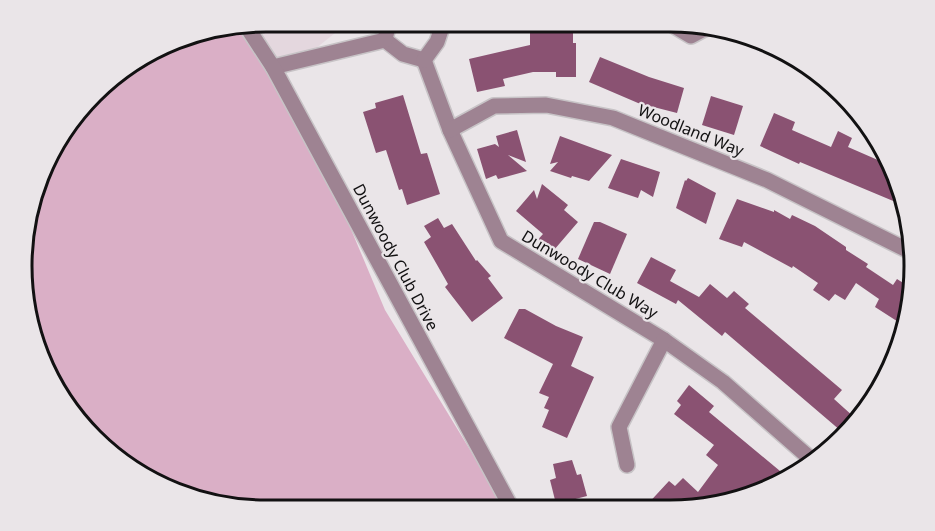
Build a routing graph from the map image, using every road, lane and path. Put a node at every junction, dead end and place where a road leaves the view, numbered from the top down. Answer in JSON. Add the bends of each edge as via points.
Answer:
{"nodes":[{"id":1,"x":250,"y":32,"type":"edge"},
{"id":2,"x":387,"y":32,"type":"edge"},
{"id":3,"x":440,"y":32,"type":"edge"},
{"id":4,"x":385,"y":40,"type":"junction"},
{"id":5,"x":424,"y":60,"type":"junction"},
{"id":6,"x":273,"y":67,"type":"junction"},
{"id":7,"x":450,"y":130,"type":"junction"},
{"id":8,"x":903,"y":247,"type":"edge"},
{"id":9,"x":664,"y":340,"type":"junction"},
{"id":10,"x":806,"y":455,"type":"edge"},
{"id":11,"x":627,"y":465,"type":"dead end"},
{"id":12,"x":507,"y":500,"type":"edge"}],
"edges":[{"from":1,"to":6,"type":"street","name":"Dunwoody Club Drive"},
{"from":2,"to":4,"type":"street"},
{"from":3,"to":5,"type":"street"},
{"from":4,"to":5,"type":"street","via":[[403,54]]},
{"from":4,"to":6,"type":"street"},
{"from":5,"to":7,"type":"street","name":"Dunwoody Club Way"},
{"from":6,"to":12,"type":"street","name":"Dunwoody Club Drive"},
{"from":7,"to":8,"type":"street","name":"Woodland Way","via":[[494,106],[546,105],[613,118],[767,180]]},
{"from":7,"to":9,"type":"street","name":"Dunwoody Club Way","via":[[501,241]]},
{"from":9,"to":10,"type":"street","name":"Dunwoody Club Way","via":[[723,382]]},
{"from":9,"to":11,"type":"street","via":[[620,427]]}]}
